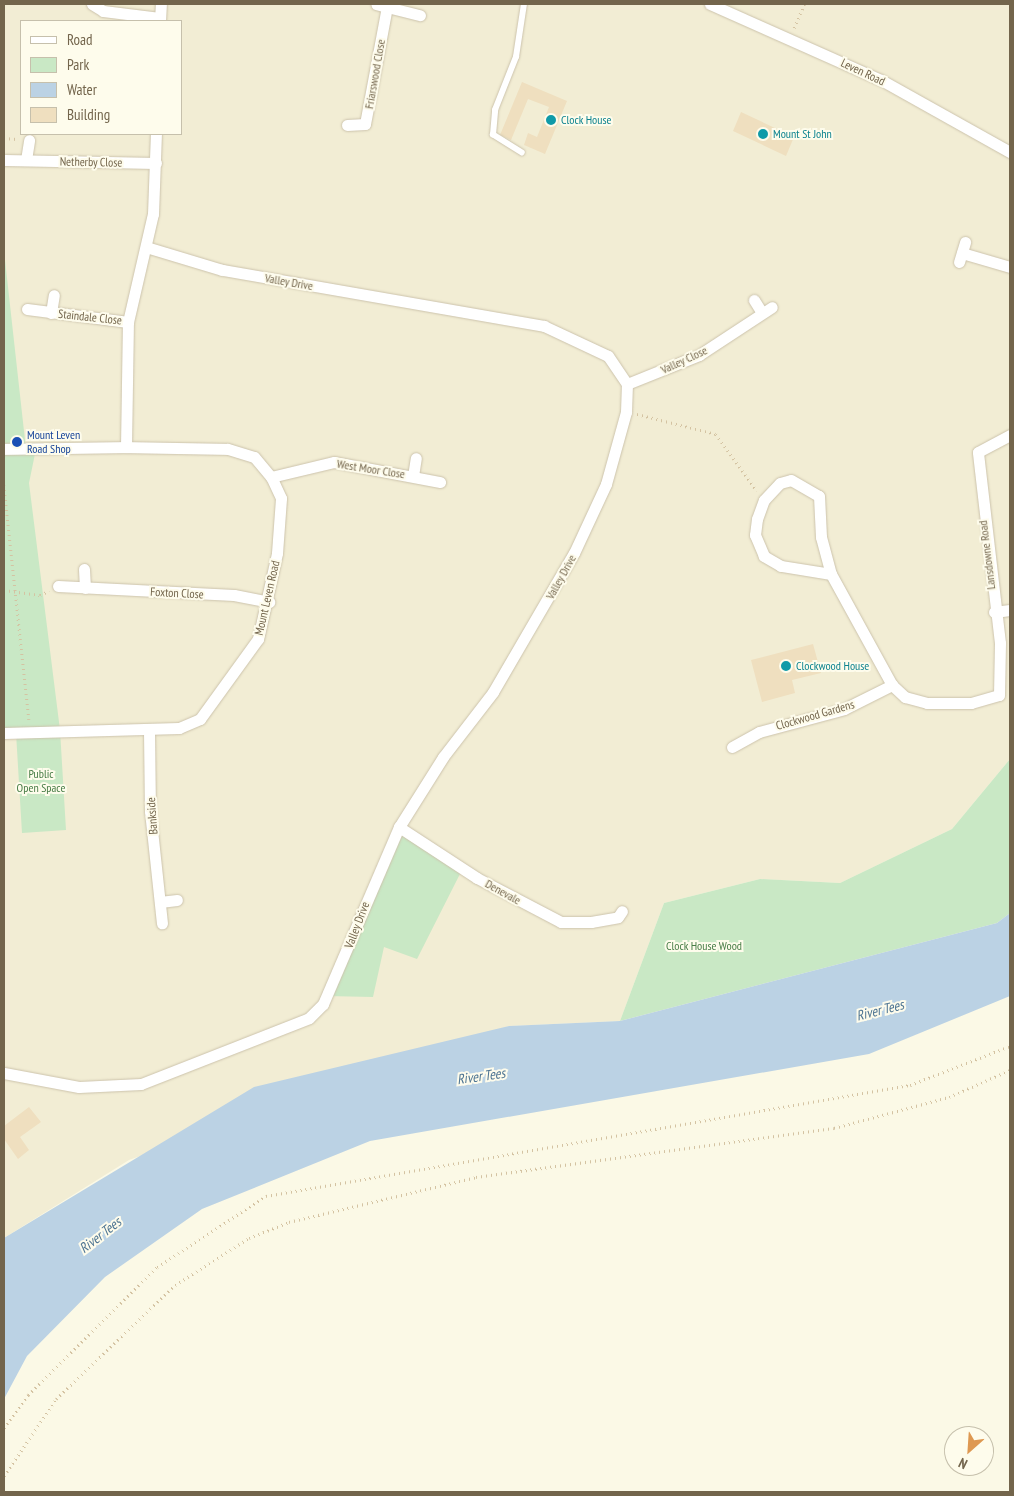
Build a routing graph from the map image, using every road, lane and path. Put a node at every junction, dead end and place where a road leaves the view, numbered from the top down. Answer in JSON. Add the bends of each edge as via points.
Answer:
{"nodes":[{"id":1,"x":92,"y":4,"type":"edge"},
{"id":2,"x":160,"y":4,"type":"edge"},
{"id":3,"x":524,"y":4,"type":"edge"},
{"id":4,"x":710,"y":4,"type":"edge"},
{"id":5,"x":804,"y":4,"type":"edge"},
{"id":6,"x":381,"y":5,"type":"edge"},
{"id":7,"x":420,"y":15,"type":"dead end"},
{"id":8,"x":160,"y":20,"type":"edge"},
{"id":9,"x":789,"y":40,"type":"junction"},
{"id":10,"x":347,"y":125,"type":"dead end"},
{"id":11,"x":156,"y":135,"type":"edge"},
{"id":12,"x":29,"y":140,"type":"dead end"},
{"id":13,"x":1010,"y":152,"type":"edge"},
{"id":14,"x":522,"y":153,"type":"dead end"},
{"id":15,"x":5,"y":160,"type":"edge"},
{"id":16,"x":26,"y":160,"type":"junction"},
{"id":17,"x":156,"y":163,"type":"junction"},
{"id":18,"x":146,"y":247,"type":"junction"},
{"id":19,"x":962,"y":252,"type":"dead end"},
{"id":20,"x":1010,"y":267,"type":"edge"},
{"id":21,"x":54,"y":295,"type":"dead end"},
{"id":22,"x":754,"y":300,"type":"dead end"},
{"id":23,"x":27,"y":309,"type":"dead end"},
{"id":24,"x":51,"y":313,"type":"junction"},
{"id":25,"x":128,"y":322,"type":"junction"},
{"id":26,"x":627,"y":384,"type":"junction"},
{"id":27,"x":626,"y":412,"type":"junction"},
{"id":28,"x":1010,"y":435,"type":"edge"},
{"id":29,"x":126,"y":447,"type":"junction"},
{"id":30,"x":4,"y":450,"type":"edge"},
{"id":31,"x":416,"y":458,"type":"dead end"},
{"id":32,"x":413,"y":476,"type":"junction"},
{"id":33,"x":271,"y":477,"type":"junction"},
{"id":34,"x":440,"y":482,"type":"dead end"},
{"id":35,"x":4,"y":485,"type":"edge"},
{"id":36,"x":764,"y":500,"type":"junction"},
{"id":37,"x":84,"y":570,"type":"dead end"},
{"id":38,"x":831,"y":574,"type":"junction"},
{"id":39,"x":58,"y":586,"type":"joint"},
{"id":40,"x":85,"y":588,"type":"junction"},
{"id":41,"x":4,"y":590,"type":"edge"},
{"id":42,"x":13,"y":591,"type":"junction"},
{"id":43,"x":268,"y":602,"type":"junction"},
{"id":44,"x":1010,"y":610,"type":"edge"},
{"id":45,"x":994,"y":612,"type":"junction"},
{"id":46,"x":892,"y":685,"type":"junction"},
{"id":47,"x":31,"y":731,"type":"junction"},
{"id":48,"x":149,"y":731,"type":"junction"},
{"id":49,"x":4,"y":734,"type":"edge"},
{"id":50,"x":744,"y":755,"type":"dead end"},
{"id":51,"x":399,"y":827,"type":"junction"},
{"id":52,"x":177,"y":900,"type":"dead end"},
{"id":53,"x":160,"y":902,"type":"junction"},
{"id":54,"x":619,"y":911,"type":"dead end"},
{"id":55,"x":162,"y":923,"type":"dead end"},
{"id":56,"x":1010,"y":1046,"type":"edge"},
{"id":57,"x":1010,"y":1070,"type":"edge"},
{"id":58,"x":4,"y":1073,"type":"edge"},
{"id":59,"x":4,"y":1428,"type":"edge"},
{"id":60,"x":4,"y":1476,"type":"edge"}],
"edges":[{"from":1,"to":8,"type":"street","via":[[103,11]]},
{"from":2,"to":8,"type":"street"},
{"from":3,"to":14,"type":"lane","via":[[516,57],[495,110],[493,135]]},
{"from":4,"to":9,"type":"street","name":"Leven Road"},
{"from":5,"to":9,"type":"path"},
{"from":6,"to":7,"type":"street","name":"Friarswood Close"},
{"from":6,"to":10,"type":"street","name":"Friarswood Close","via":[[365,124]]},
{"from":9,"to":13,"type":"street","name":"Leven Road","via":[[881,80]]},
{"from":11,"to":17,"type":"street"},
{"from":12,"to":16,"type":"street"},
{"from":15,"to":16,"type":"street","name":"Netherby Close"},
{"from":16,"to":17,"type":"street","name":"Netherby Close"},
{"from":17,"to":18,"type":"street"},
{"from":18,"to":25,"type":"street"},
{"from":18,"to":26,"type":"street","name":"Valley Drive","via":[[222,270],[544,326],[608,356]]},
{"from":19,"to":20,"type":"street"},
{"from":21,"to":24,"type":"street","name":"Staindale Close"},
{"from":22,"to":26,"type":"street","name":"Valley Close","via":[[767,310],[699,354]]},
{"from":23,"to":24,"type":"street","name":"Staindale Close"},
{"from":24,"to":25,"type":"street","name":"Staindale Close"},
{"from":25,"to":29,"type":"street"},
{"from":26,"to":27,"type":"street","name":"Valley Drive"},
{"from":27,"to":36,"type":"path","via":[[716,434]]},
{"from":27,"to":51,"type":"street","name":"Valley Drive","via":[[606,484],[574,553],[493,692],[443,757]]},
{"from":28,"to":45,"type":"street","name":"Lansdowne Road","via":[[978,452]]},
{"from":29,"to":30,"type":"street","name":"Mount Leven Road"},
{"from":29,"to":33,"type":"street","name":"Mount Leven Road","via":[[227,449],[254,458]]},
{"from":31,"to":32,"type":"street","name":"West Moor Close"},
{"from":32,"to":33,"type":"street","name":"West Moor Close","via":[[334,462]]},
{"from":32,"to":34,"type":"street","name":"West Moor Close"},
{"from":33,"to":43,"type":"street","name":"Mount Leven Road","via":[[281,498]]},
{"from":35,"to":42,"type":"path"},
{"from":36,"to":38,"type":"street","via":[[755,535],[764,556],[781,566]]},
{"from":36,"to":38,"type":"street","via":[[780,483],[791,480],[819,496],[821,537]]},
{"from":37,"to":40,"type":"street"},
{"from":38,"to":46,"type":"street"},
{"from":39,"to":40,"type":"street","name":"Foxton Close"},
{"from":39,"to":42,"type":"path","via":[[40,594]]},
{"from":40,"to":43,"type":"street","name":"Foxton Close","via":[[234,596]]},
{"from":41,"to":42,"type":"path"},
{"from":42,"to":47,"type":"path"},
{"from":43,"to":48,"type":"street","name":"Mount Leven Road","via":[[258,639],[200,719],[179,728]]},
{"from":44,"to":45,"type":"street"},
{"from":45,"to":46,"type":"street","name":"Lansdowne Road","via":[[1000,643],[998,695],[971,703],[927,703],[905,697]]},
{"from":46,"to":50,"type":"street","name":"Clockwood Gardens","via":[[844,709],[759,732],[735,746]]},
{"from":47,"to":48,"type":"street","name":"Mount Leven Road"},
{"from":47,"to":49,"type":"street","name":"Mount Leven Road"},
{"from":48,"to":53,"type":"street","name":"Bankside","via":[[150,811]]},
{"from":51,"to":54,"type":"street","name":"Denevale","via":[[477,878],[561,922]]},
{"from":51,"to":58,"type":"street","name":"Valley Drive","via":[[323,1004],[310,1018],[141,1084],[79,1087]]},
{"from":52,"to":53,"type":"street"},
{"from":53,"to":55,"type":"street","name":"Bankside"},
{"from":56,"to":59,"type":"path","via":[[910,1085],[266,1196],[157,1267],[28,1395]]},
{"from":57,"to":60,"type":"path","via":[[949,1097],[834,1128],[476,1176],[290,1222],[249,1238],[175,1285],[56,1399]]}]}
